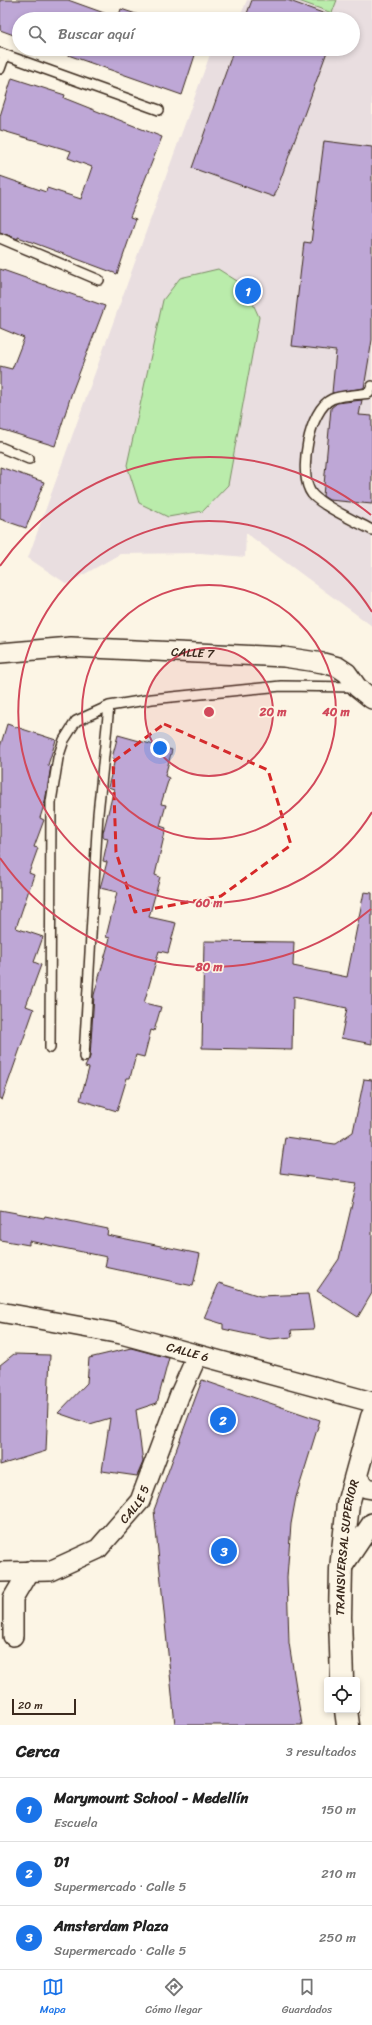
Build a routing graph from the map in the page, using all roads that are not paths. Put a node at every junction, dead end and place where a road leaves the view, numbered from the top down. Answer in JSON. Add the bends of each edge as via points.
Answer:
{"nodes":[{"id":1,"x":3,"y":54,"type":"edge"},
{"id":2,"x":0,"y":69,"type":"edge"},
{"id":3,"x":159,"y":110,"type":"dead end"},
{"id":4,"x":0,"y":238,"type":"edge"},
{"id":5,"x":99,"y":280,"type":"dead end"},
{"id":6,"x":372,"y":386,"type":"edge"},
{"id":7,"x":0,"y":447,"type":"edge"},
{"id":8,"x":29,"y":459,"type":"dead end"},
{"id":9,"x":372,"y":530,"type":"edge"},
{"id":10,"x":0,"y":652,"type":"edge"},
{"id":11,"x":357,"y":687,"type":"junction"},
{"id":12,"x":372,"y":699,"type":"edge"},
{"id":13,"x":109,"y":706,"type":"junction"},
{"id":14,"x":50,"y":1048,"type":"dead end"},
{"id":15,"x":84,"y":1057,"type":"dead end"},
{"id":16,"x":0,"y":1312,"type":"edge"},
{"id":17,"x":197,"y":1356,"type":"junction"},
{"id":18,"x":372,"y":1402,"type":"edge"},
{"id":19,"x":372,"y":1417,"type":"edge"},
{"id":20,"x":364,"y":1483,"type":"edge"},
{"id":21,"x":372,"y":1523,"type":"edge"},
{"id":22,"x":341,"y":1569,"type":"junction"},
{"id":23,"x":29,"y":1571,"type":"junction"},
{"id":24,"x":0,"y":1572,"type":"edge"},
{"id":25,"x":13,"y":1636,"type":"dead end"},
{"id":26,"x":342,"y":1677,"type":"edge"},
{"id":27,"x":346,"y":1713,"type":"edge"},
{"id":28,"x":348,"y":1725,"type":"edge"}],
"edges":[{"from":1,"to":2,"type":"lane"},
{"from":1,"to":3,"type":"lane"},
{"from":4,"to":5,"type":"lane"},
{"from":6,"to":9,"type":"lane","via":[[368,393],[332,399],[320,409],[311,429],[306,450],[306,465],[307,482],[311,493],[320,501]]},
{"from":7,"to":8,"type":"lane"},
{"from":10,"to":11,"type":"street","name":"CALLE 7","via":[[85,647],[284,657],[338,667],[347,673]]},
{"from":11,"to":12,"type":"street","name":"CALLE 7"},
{"from":11,"to":13,"type":"lane","via":[[281,686]]},
{"from":13,"to":14,"type":"lane","via":[[76,721],[64,740],[58,758],[51,802]]},
{"from":13,"to":15,"type":"lane","via":[[98,814]]},
{"from":16,"to":17,"type":"street","name":"CALLE 6","via":[[121,1334]]},
{"from":17,"to":18,"type":"street","name":"CALLE 6"},
{"from":17,"to":23,"type":"street","name":"CALLE 5","via":[[140,1501],[98,1549],[50,1571]]},
{"from":19,"to":20,"type":"main road","name":"TRANSVERSAL SUPERIOR"},
{"from":20,"to":22,"type":"main road","name":"TRANSVERSAL SUPERIOR","via":[[348,1504]]},
{"from":21,"to":22,"type":"street"},
{"from":22,"to":26,"type":"main road","name":"TRANSVERSAL SUPERIOR"},
{"from":23,"to":24,"type":"street","name":"CALLE 5"},
{"from":23,"to":25,"type":"street","via":[[13,1598]]},
{"from":27,"to":28,"type":"main road"}]}
